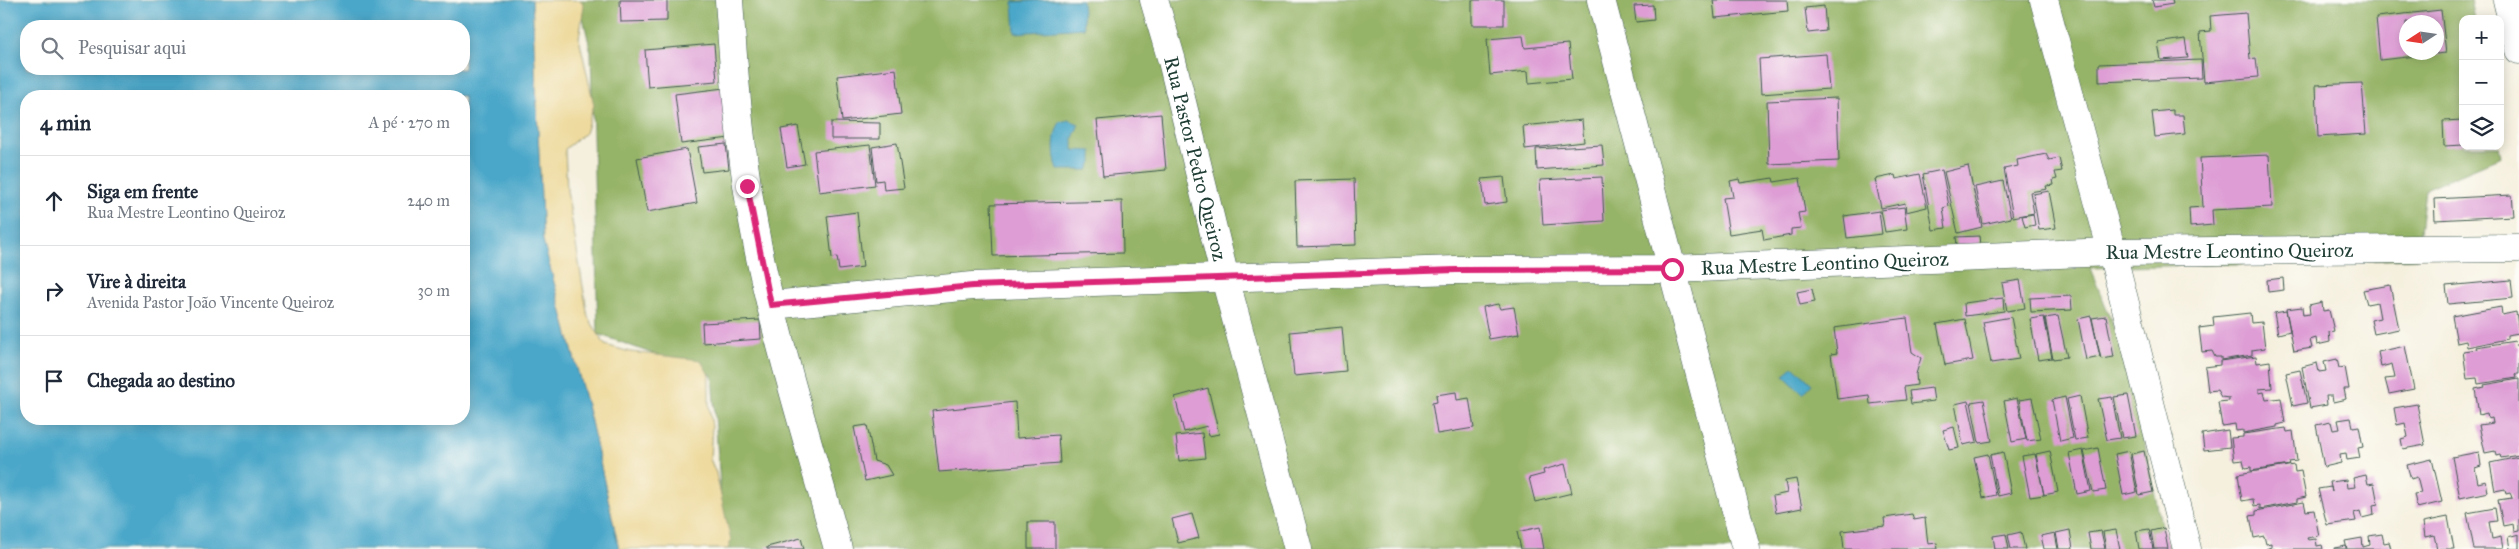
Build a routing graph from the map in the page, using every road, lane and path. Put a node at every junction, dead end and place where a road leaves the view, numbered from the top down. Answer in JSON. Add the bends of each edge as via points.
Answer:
{"nodes":[{"id":1,"x":729,"y":0,"type":"edge"},
{"id":2,"x":1154,"y":0,"type":"edge"},
{"id":3,"x":1601,"y":0,"type":"edge"},
{"id":4,"x":2044,"y":0,"type":"edge"},
{"id":5,"x":2507,"y":0,"type":"edge"},
{"id":6,"x":2519,"y":50,"type":"edge"},
{"id":7,"x":2519,"y":248,"type":"edge"},
{"id":8,"x":2112,"y":252,"type":"junction"},
{"id":9,"x":1672,"y":269,"type":"junction"},
{"id":10,"x":1225,"y":278,"type":"junction"},
{"id":11,"x":771,"y":305,"type":"junction"},
{"id":12,"x":838,"y":549,"type":"edge"},
{"id":13,"x":1298,"y":549,"type":"edge"},
{"id":14,"x":1746,"y":549,"type":"edge"},
{"id":15,"x":2187,"y":549,"type":"edge"}],
"edges":[{"from":1,"to":11,"type":"street","via":[[747,186]]},
{"from":2,"to":10,"type":"street","name":"Rua Pastor Pedro Queiroz"},
{"from":3,"to":9,"type":"street"},
{"from":4,"to":8,"type":"street"},
{"from":5,"to":6,"type":"street"},
{"from":7,"to":8,"type":"street","name":"Rua Mestre Leontino Queiroz"},
{"from":8,"to":9,"type":"street","name":"Rua Mestre Leontino Queiroz"},
{"from":8,"to":15,"type":"street"},
{"from":9,"to":10,"type":"street","name":"Rua Mestre Leontino Queiroz","via":[[1456,270]]},
{"from":9,"to":14,"type":"street"},
{"from":10,"to":11,"type":"street","name":"Rua Mestre Leontino Queiroz","via":[[973,286]]},
{"from":10,"to":13,"type":"street","name":"Rua Pastor Pedro Queiroz"},
{"from":11,"to":12,"type":"street"}]}
